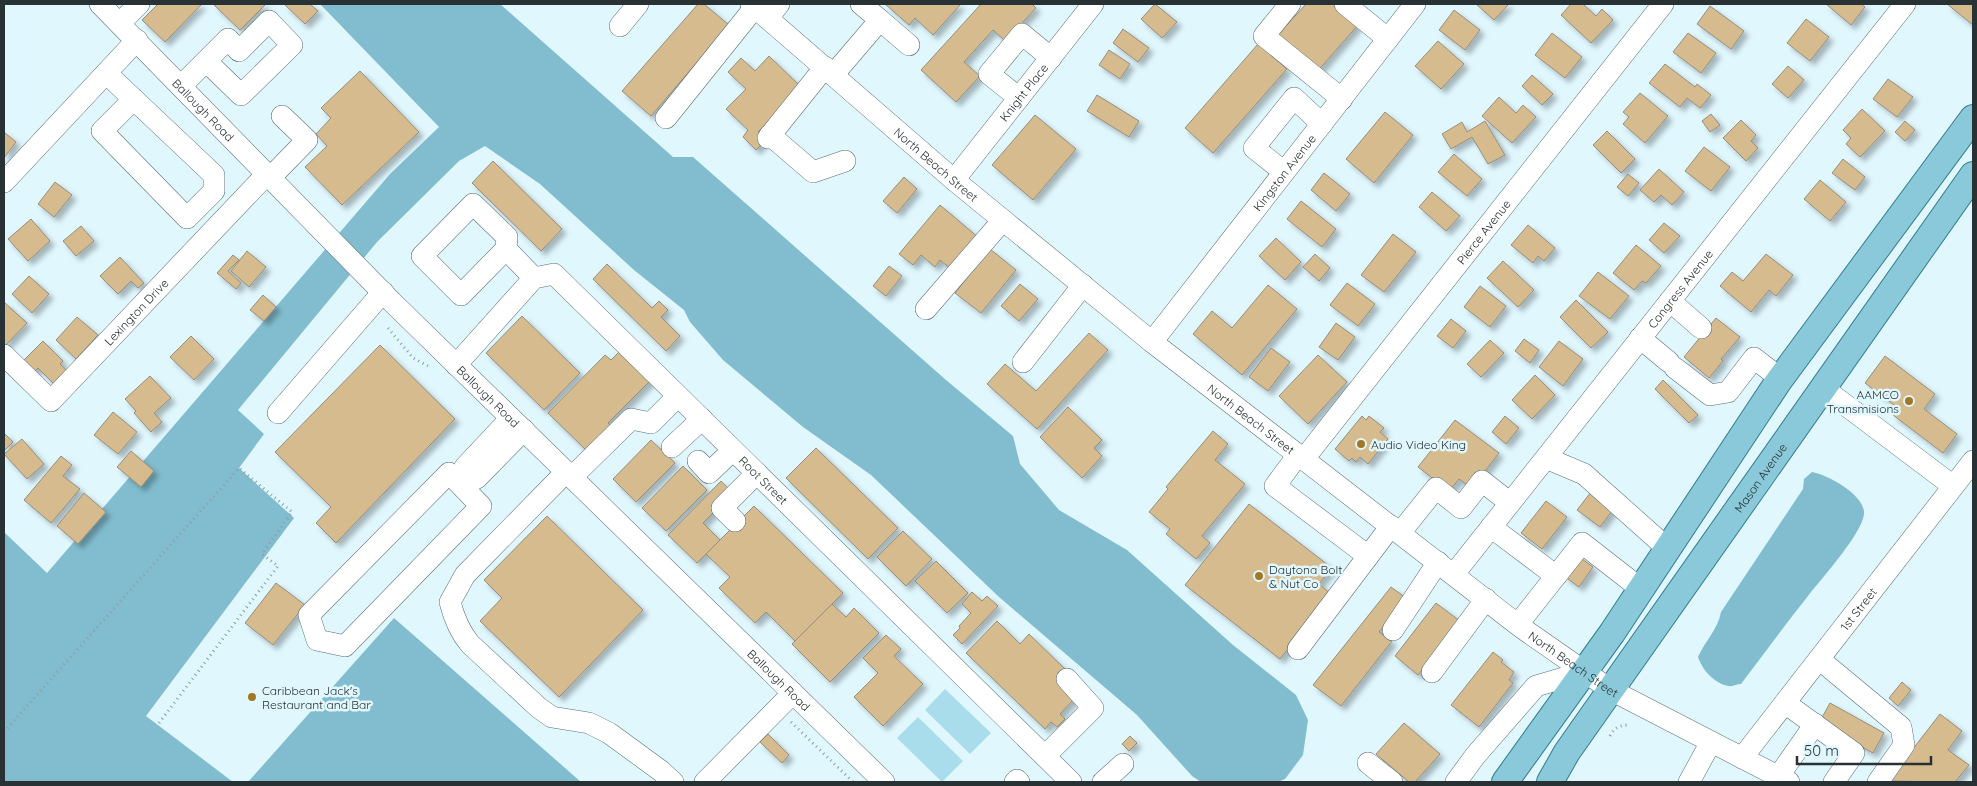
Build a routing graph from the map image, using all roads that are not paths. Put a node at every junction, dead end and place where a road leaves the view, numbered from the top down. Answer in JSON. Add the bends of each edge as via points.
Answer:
{"nodes":[{"id":1,"x":100,"y":4,"type":"edge"},
{"id":2,"x":139,"y":4,"type":"edge"},
{"id":3,"x":638,"y":4,"type":"edge"},
{"id":4,"x":861,"y":4,"type":"edge"},
{"id":5,"x":1290,"y":4,"type":"edge"},
{"id":6,"x":1345,"y":4,"type":"edge"},
{"id":7,"x":1415,"y":4,"type":"edge"},
{"id":8,"x":1663,"y":4,"type":"edge"},
{"id":9,"x":1905,"y":4,"type":"edge"},
{"id":10,"x":1086,"y":6,"type":"edge"},
{"id":11,"x":763,"y":8,"type":"edge"},
{"id":12,"x":880,"y":20,"type":"junction"},
{"id":13,"x":120,"y":23,"type":"junction"},
{"id":14,"x":620,"y":26,"type":"dead end"},
{"id":15,"x":1388,"y":38,"type":"junction"},
{"id":16,"x":137,"y":40,"type":"junction"},
{"id":17,"x":909,"y":45,"type":"dead end"},
{"id":18,"x":1051,"y":58,"type":"junction"},
{"id":19,"x":206,"y":61,"type":"junction"},
{"id":20,"x":829,"y":71,"type":"junction"},
{"id":21,"x":106,"y":74,"type":"junction"},
{"id":22,"x":181,"y":86,"type":"junction"},
{"id":23,"x":1019,"y":98,"type":"junction"},
{"id":24,"x":1342,"y":99,"type":"junction"},
{"id":25,"x":134,"y":100,"type":"junction"},
{"id":26,"x":282,"y":116,"type":"dead end"},
{"id":27,"x":666,"y":118,"type":"dead end"},
{"id":28,"x":1973,"y":118,"type":"edge"},
{"id":29,"x":1322,"y":124,"type":"junction"},
{"id":30,"x":845,"y":161,"type":"dead end"},
{"id":31,"x":1284,"y":172,"type":"junction"},
{"id":32,"x":1973,"y":175,"type":"edge"},
{"id":33,"x":268,"y":176,"type":"junction"},
{"id":34,"x":954,"y":180,"type":"junction"},
{"id":35,"x":4,"y":182,"type":"edge"},
{"id":36,"x":1003,"y":220,"type":"junction"},
{"id":37,"x":506,"y":249,"type":"dead end"},
{"id":38,"x":534,"y":278,"type":"junction"},
{"id":39,"x":1083,"y":285,"type":"junction"},
{"id":40,"x":383,"y":292,"type":"junction"},
{"id":41,"x":1670,"y":301,"type":"junction"},
{"id":42,"x":926,"y":309,"type":"dead end"},
{"id":43,"x":1701,"y":328,"type":"dead end"},
{"id":44,"x":1640,"y":338,"type":"junction"},
{"id":45,"x":1152,"y":342,"type":"junction"},
{"id":46,"x":4,"y":354,"type":"edge"},
{"id":47,"x":1023,"y":362,"type":"dead end"},
{"id":48,"x":456,"y":365,"type":"junction"},
{"id":49,"x":1781,"y":379,"type":"junction"},
{"id":50,"x":1823,"y":388,"type":"junction"},
{"id":51,"x":678,"y":396,"type":"junction"},
{"id":52,"x":278,"y":413,"type":"dead end"},
{"id":53,"x":702,"y":419,"type":"junction"},
{"id":54,"x":517,"y":424,"type":"junction"},
{"id":55,"x":672,"y":447,"type":"dead end"},
{"id":56,"x":733,"y":450,"type":"junction"},
{"id":57,"x":1301,"y":458,"type":"junction"},
{"id":58,"x":1546,"y":458,"type":"junction"},
{"id":59,"x":1973,"y":461,"type":"edge"},
{"id":60,"x":698,"y":462,"type":"dead end"},
{"id":61,"x":757,"y":473,"type":"junction"},
{"id":62,"x":569,"y":474,"type":"junction"},
{"id":63,"x":462,"y":486,"type":"junction"},
{"id":64,"x":1953,"y":486,"type":"junction"},
{"id":65,"x":1510,"y":504,"type":"junction"},
{"id":66,"x":735,"y":521,"type":"dead end"},
{"id":67,"x":1491,"y":526,"type":"junction"},
{"id":68,"x":1395,"y":529,"type":"junction"},
{"id":69,"x":1668,"y":549,"type":"junction"},
{"id":70,"x":1368,"y":556,"type":"junction"},
{"id":71,"x":1446,"y":568,"type":"junction"},
{"id":72,"x":1556,"y":576,"type":"junction"},
{"id":73,"x":1641,"y":588,"type":"junction"},
{"id":74,"x":1486,"y":598,"type":"junction"},
{"id":75,"x":1518,"y":624,"type":"junction"},
{"id":76,"x":1394,"y":630,"type":"dead end"},
{"id":77,"x":1298,"y":650,"type":"dead end"},
{"id":78,"x":1819,"y":659,"type":"junction"},
{"id":79,"x":1432,"y":672,"type":"dead end"},
{"id":80,"x":1584,"y":672,"type":"junction"},
{"id":81,"x":1067,"y":679,"type":"dead end"},
{"id":82,"x":1611,"y":690,"type":"junction"},
{"id":83,"x":793,"y":693,"type":"junction"},
{"id":84,"x":1785,"y":702,"type":"junction"},
{"id":85,"x":1815,"y":724,"type":"junction"},
{"id":86,"x":1711,"y":742,"type":"junction"},
{"id":87,"x":1044,"y":756,"type":"junction"},
{"id":88,"x":1742,"y":758,"type":"junction"},
{"id":89,"x":1368,"y":763,"type":"dead end"},
{"id":90,"x":1123,"y":764,"type":"dead end"},
{"id":91,"x":1784,"y":780,"type":"edge"},
{"id":92,"x":673,"y":782,"type":"edge"},
{"id":93,"x":705,"y":782,"type":"edge"},
{"id":94,"x":884,"y":782,"type":"edge"},
{"id":95,"x":1015,"y":782,"type":"edge"},
{"id":96,"x":1019,"y":782,"type":"edge"},
{"id":97,"x":1072,"y":782,"type":"edge"},
{"id":98,"x":1103,"y":782,"type":"edge"},
{"id":99,"x":1392,"y":782,"type":"edge"},
{"id":100,"x":1456,"y":782,"type":"edge"},
{"id":101,"x":1506,"y":782,"type":"edge"},
{"id":102,"x":1550,"y":782,"type":"edge"},
{"id":103,"x":1689,"y":782,"type":"edge"},
{"id":104,"x":1834,"y":782,"type":"edge"},
{"id":105,"x":1878,"y":782,"type":"edge"}],
"edges":[{"from":1,"to":13,"type":"street","name":"Ballough Road"},
{"from":2,"to":13,"type":"street"},
{"from":3,"to":14,"type":"street"},
{"from":4,"to":12,"type":"street"},
{"from":5,"to":24,"type":"street","via":[[1264,36]]},
{"from":6,"to":15,"type":"street"},
{"from":7,"to":15,"type":"street","name":"Kingston Avenue"},
{"from":8,"to":57,"type":"street","name":"Pierce Avenue"},
{"from":9,"to":41,"type":"street","name":"Congress Avenue"},
{"from":10,"to":18,"type":"street","name":"Knight Place"},
{"from":11,"to":20,"type":"street","name":"North Beach Street"},
{"from":11,"to":27,"type":"street"},
{"from":12,"to":17,"type":"street"},
{"from":12,"to":20,"type":"street"},
{"from":13,"to":16,"type":"street","name":"Ballough Road"},
{"from":15,"to":24,"type":"street","name":"Kingston Avenue"},
{"from":16,"to":21,"type":"street"},
{"from":16,"to":22,"type":"street","name":"Ballough Road"},
{"from":18,"to":23,"type":"street","name":"Knight Place"},
{"from":18,"to":23,"type":"street","via":[[1022,34],[989,74]]},
{"from":19,"to":19,"type":"street","via":[[241,95],[292,45],[269,21],[240,50],[228,39]]},
{"from":19,"to":22,"type":"street"},
{"from":20,"to":30,"type":"street","via":[[769,137],[813,172]]},
{"from":20,"to":34,"type":"street","name":"North Beach Street"},
{"from":21,"to":25,"type":"street"},
{"from":21,"to":35,"type":"street"},
{"from":22,"to":33,"type":"street","name":"Ballough Road"},
{"from":23,"to":34,"type":"street","name":"Knight Place"},
{"from":24,"to":29,"type":"street","name":"Kingston Avenue"},
{"from":25,"to":25,"type":"street","via":[[214,175],[214,191],[187,218],[102,131]]},
{"from":26,"to":33,"type":"street","via":[[306,140]]},
{"from":28,"to":49,"type":"main road"},
{"from":29,"to":31,"type":"street","name":"Kingston Avenue"},
{"from":29,"to":31,"type":"street","via":[[1294,98],[1254,148]]},
{"from":31,"to":45,"type":"street","name":"Kingston Avenue"},
{"from":32,"to":50,"type":"main road","name":"Mason Avenue"},
{"from":33,"to":40,"type":"street","name":"Ballough Road"},
{"from":33,"to":46,"type":"street","name":"Lexington Drive","via":[[51,401]]},
{"from":34,"to":36,"type":"street","name":"North Beach Street"},
{"from":36,"to":39,"type":"street","name":"North Beach Street"},
{"from":36,"to":42,"type":"street"},
{"from":37,"to":38,"type":"street"},
{"from":38,"to":48,"type":"street"},
{"from":38,"to":51,"type":"street","name":"Root Street","via":[[554,274]]},
{"from":39,"to":45,"type":"street","name":"North Beach Street"},
{"from":39,"to":47,"type":"street"},
{"from":40,"to":48,"type":"street","name":"Ballough Road"},
{"from":40,"to":52,"type":"street"},
{"from":41,"to":43,"type":"street"},
{"from":41,"to":44,"type":"street","name":"Congress Avenue"},
{"from":44,"to":49,"type":"street","via":[[1710,395],[1728,392],[1754,358]]},
{"from":44,"to":58,"type":"street","name":"Congress Avenue"},
{"from":45,"to":57,"type":"street","name":"North Beach Street"},
{"from":48,"to":54,"type":"street","name":"Ballough Road"},
{"from":49,"to":69,"type":"main road"},
{"from":50,"to":64,"type":"street"},
{"from":50,"to":82,"type":"main road","name":"Mason Avenue"},
{"from":51,"to":53,"type":"street","name":"Root Street"},
{"from":51,"to":62,"type":"street","via":[[651,423],[632,419]]},
{"from":53,"to":55,"type":"street"},
{"from":53,"to":56,"type":"street","name":"Root Street"},
{"from":54,"to":62,"type":"street","name":"Ballough Road"},
{"from":54,"to":63,"type":"street","via":[[465,468]]},
{"from":56,"to":60,"type":"street","via":[[710,473]]},
{"from":56,"to":61,"type":"street","name":"Root Street"},
{"from":57,"to":68,"type":"street","name":"North Beach Street"},
{"from":57,"to":70,"type":"street","name":"Pierce Avenue","via":[[1275,486]]},
{"from":58,"to":65,"type":"street","name":"Congress Avenue"},
{"from":58,"to":69,"type":"street","via":[[1584,474]]},
{"from":59,"to":64,"type":"street","name":"1st Street"},
{"from":61,"to":66,"type":"street","via":[[722,508]]},
{"from":61,"to":87,"type":"street","name":"Root Street"},
{"from":62,"to":83,"type":"street","name":"Ballough Road"},
{"from":62,"to":92,"type":"street","via":[[465,575],[450,602],[454,616],[470,644],[552,718],[589,723],[609,733]]},
{"from":63,"to":63,"type":"street","via":[[449,473],[309,615],[317,640],[345,646],[481,506]]},
{"from":64,"to":78,"type":"street","name":"1st Street"},
{"from":65,"to":67,"type":"street","name":"Congress Avenue"},
{"from":65,"to":68,"type":"street","via":[[1482,481],[1461,508],[1436,488]]},
{"from":67,"to":71,"type":"street","name":"Congress Avenue"},
{"from":67,"to":72,"type":"street"},
{"from":68,"to":70,"type":"street"},
{"from":68,"to":71,"type":"street","name":"North Beach Street"},
{"from":69,"to":73,"type":"main road"},
{"from":70,"to":77,"type":"street"},
{"from":71,"to":74,"type":"street","name":"North Beach Street"},
{"from":71,"to":76,"type":"street","name":"Congress Avenue"},
{"from":72,"to":73,"type":"street","via":[[1582,542]]},
{"from":72,"to":75,"type":"street"},
{"from":73,"to":80,"type":"main road"},
{"from":74,"to":75,"type":"street","name":"North Beach Street"},
{"from":74,"to":79,"type":"street"},
{"from":75,"to":80,"type":"street","name":"North Beach Street"},
{"from":78,"to":84,"type":"street","name":"1st Street"},
{"from":78,"to":105,"type":"street","via":[[1901,727],[1904,745]]},
{"from":80,"to":82,"type":"street","name":"North Beach Street"},
{"from":80,"to":100,"type":"street","via":[[1536,686]]},
{"from":80,"to":101,"type":"main road"},
{"from":81,"to":87,"type":"street","via":[[1093,708]]},
{"from":82,"to":86,"type":"street","name":"North Beach Street"},
{"from":82,"to":102,"type":"main road","name":"Mason Avenue"},
{"from":83,"to":93,"type":"street"},
{"from":83,"to":94,"type":"street","name":"Ballough Road"},
{"from":84,"to":85,"type":"street"},
{"from":84,"to":88,"type":"street","name":"1st Street"},
{"from":85,"to":91,"type":"street"},
{"from":85,"to":104,"type":"street","via":[[1854,753]]},
{"from":86,"to":88,"type":"street","name":"North Beach Street"},
{"from":86,"to":103,"type":"street"},
{"from":87,"to":97,"type":"street","name":"Root Street"},
{"from":88,"to":91,"type":"street","name":"North Beach Street"},
{"from":89,"to":99,"type":"street"},
{"from":90,"to":98,"type":"street"},
{"from":95,"to":96,"type":"street"}]}
